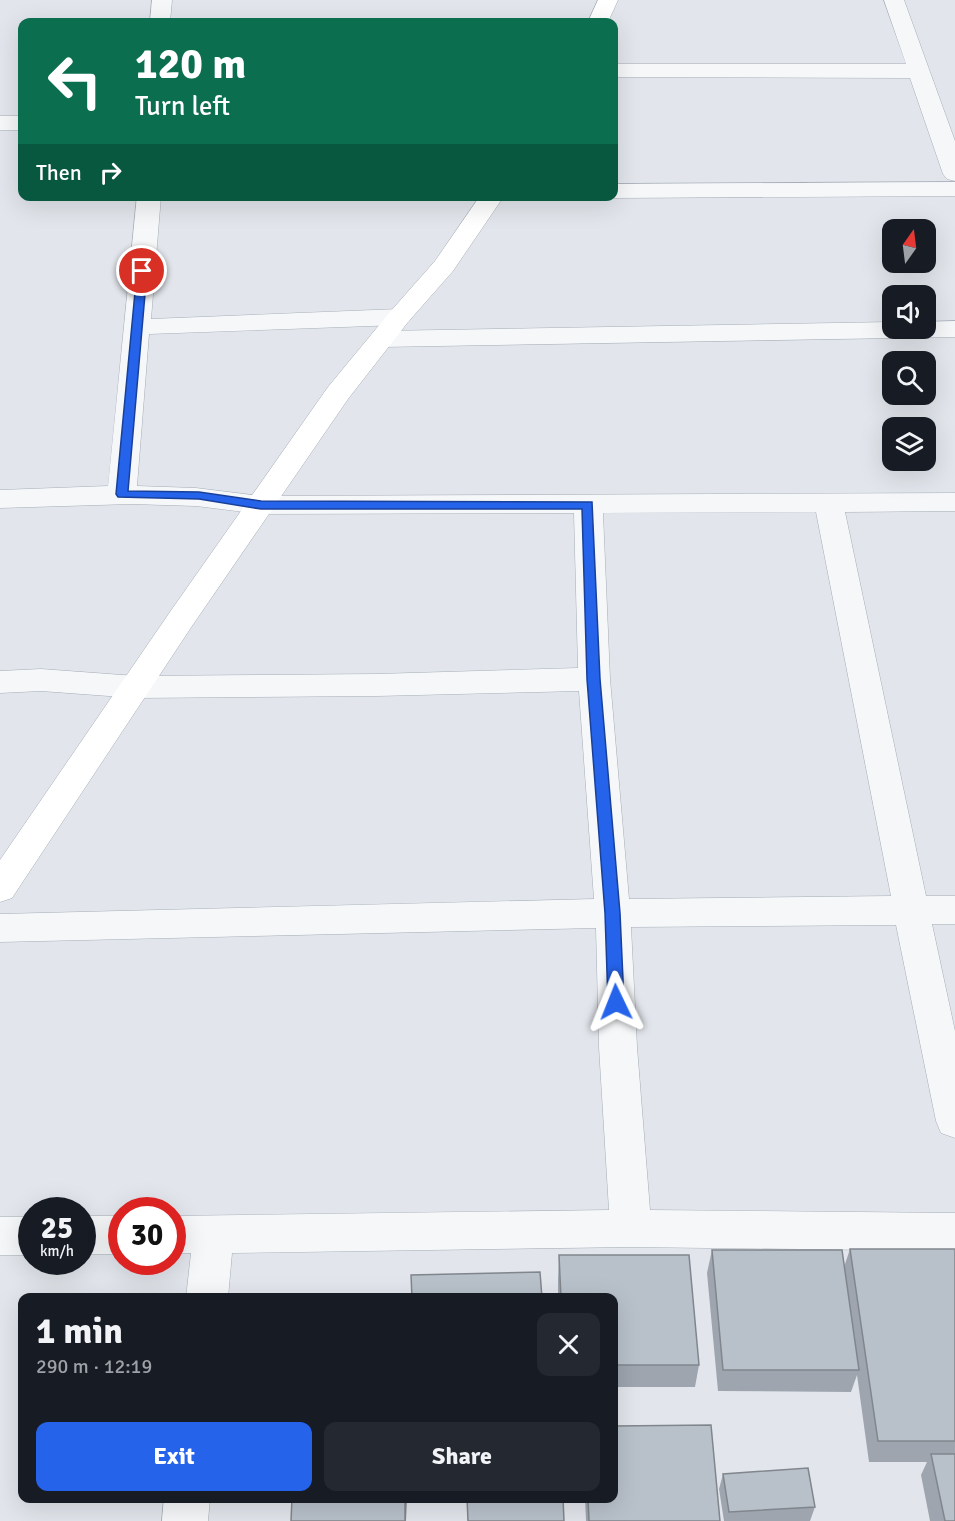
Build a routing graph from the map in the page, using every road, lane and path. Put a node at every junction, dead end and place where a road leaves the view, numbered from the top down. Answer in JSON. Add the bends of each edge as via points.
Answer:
{"nodes":[{"id":1,"x":162,"y":0,"type":"edge"},
{"id":2,"x":608,"y":0,"type":"edge"},
{"id":3,"x":894,"y":0,"type":"edge"},
{"id":4,"x":160,"y":18,"type":"edge"},
{"id":5,"x":600,"y":18,"type":"edge"},
{"id":6,"x":618,"y":71,"type":"edge"},
{"id":7,"x":920,"y":71,"type":"junction"},
{"id":8,"x":0,"y":123,"type":"edge"},
{"id":9,"x":18,"y":123,"type":"edge"},
{"id":10,"x":946,"y":126,"type":"edge"},
{"id":11,"x":955,"y":174,"type":"edge"},
{"id":12,"x":955,"y":189,"type":"edge"},
{"id":13,"x":618,"y":191,"type":"edge"},
{"id":14,"x":149,"y":201,"type":"edge"},
{"id":15,"x":489,"y":201,"type":"edge"},
{"id":16,"x":136,"y":327,"type":"junction"},
{"id":17,"x":390,"y":328,"type":"junction"},
{"id":18,"x":955,"y":329,"type":"edge"},
{"id":19,"x":122,"y":494,"type":"junction"},
{"id":20,"x":0,"y":499,"type":"edge"},
{"id":21,"x":829,"y":502,"type":"junction"},
{"id":22,"x":955,"y":502,"type":"edge"},
{"id":23,"x":261,"y":505,"type":"junction"},
{"id":24,"x":588,"y":505,"type":"junction"},
{"id":25,"x":594,"y":679,"type":"junction"},
{"id":26,"x":0,"y":682,"type":"edge"},
{"id":27,"x":136,"y":687,"type":"junction"},
{"id":28,"x":0,"y":888,"type":"edge"},
{"id":29,"x":912,"y":910,"type":"junction"},
{"id":30,"x":955,"y":910,"type":"edge"},
{"id":31,"x":613,"y":913,"type":"junction"},
{"id":32,"x":0,"y":928,"type":"edge"},
{"id":33,"x":955,"y":1121,"type":"edge"},
{"id":34,"x":631,"y":1228,"type":"junction"},
{"id":35,"x":955,"y":1232,"type":"edge"},
{"id":36,"x":186,"y":1235,"type":"edge"},
{"id":37,"x":213,"y":1235,"type":"junction"},
{"id":38,"x":0,"y":1236,"type":"edge"},
{"id":39,"x":18,"y":1236,"type":"edge"},
{"id":40,"x":207,"y":1293,"type":"edge"},
{"id":41,"x":187,"y":1503,"type":"edge"},
{"id":42,"x":185,"y":1521,"type":"edge"}],
"edges":[{"from":1,"to":4,"type":"street"},
{"from":2,"to":5,"type":"main road"},
{"from":3,"to":7,"type":"street"},
{"from":6,"to":7,"type":"street"},
{"from":7,"to":10,"type":"street"},
{"from":8,"to":9,"type":"street"},
{"from":10,"to":11,"type":"street"},
{"from":12,"to":13,"type":"street"},
{"from":14,"to":16,"type":"street"},
{"from":15,"to":17,"type":"main road","via":[[444,266]]},
{"from":16,"to":17,"type":"street"},
{"from":16,"to":19,"type":"street"},
{"from":17,"to":18,"type":"street"},
{"from":17,"to":23,"type":"main road","via":[[338,393]]},
{"from":19,"to":20,"type":"street"},
{"from":19,"to":23,"type":"street","via":[[199,495]]},
{"from":21,"to":22,"type":"street"},
{"from":21,"to":24,"type":"street"},
{"from":21,"to":29,"type":"street"},
{"from":23,"to":24,"type":"street"},
{"from":23,"to":27,"type":"main road"},
{"from":24,"to":25,"type":"street"},
{"from":25,"to":27,"type":"street"},
{"from":25,"to":31,"type":"street"},
{"from":26,"to":27,"type":"street","via":[[41,680]]},
{"from":27,"to":28,"type":"main road"},
{"from":29,"to":30,"type":"street"},
{"from":29,"to":31,"type":"street"},
{"from":29,"to":33,"type":"street"},
{"from":31,"to":32,"type":"street"},
{"from":31,"to":34,"type":"street"},
{"from":34,"to":35,"type":"street"},
{"from":34,"to":37,"type":"street"},
{"from":36,"to":37,"type":"street"},
{"from":37,"to":40,"type":"street"},
{"from":38,"to":39,"type":"street"},
{"from":41,"to":42,"type":"street"}]}
